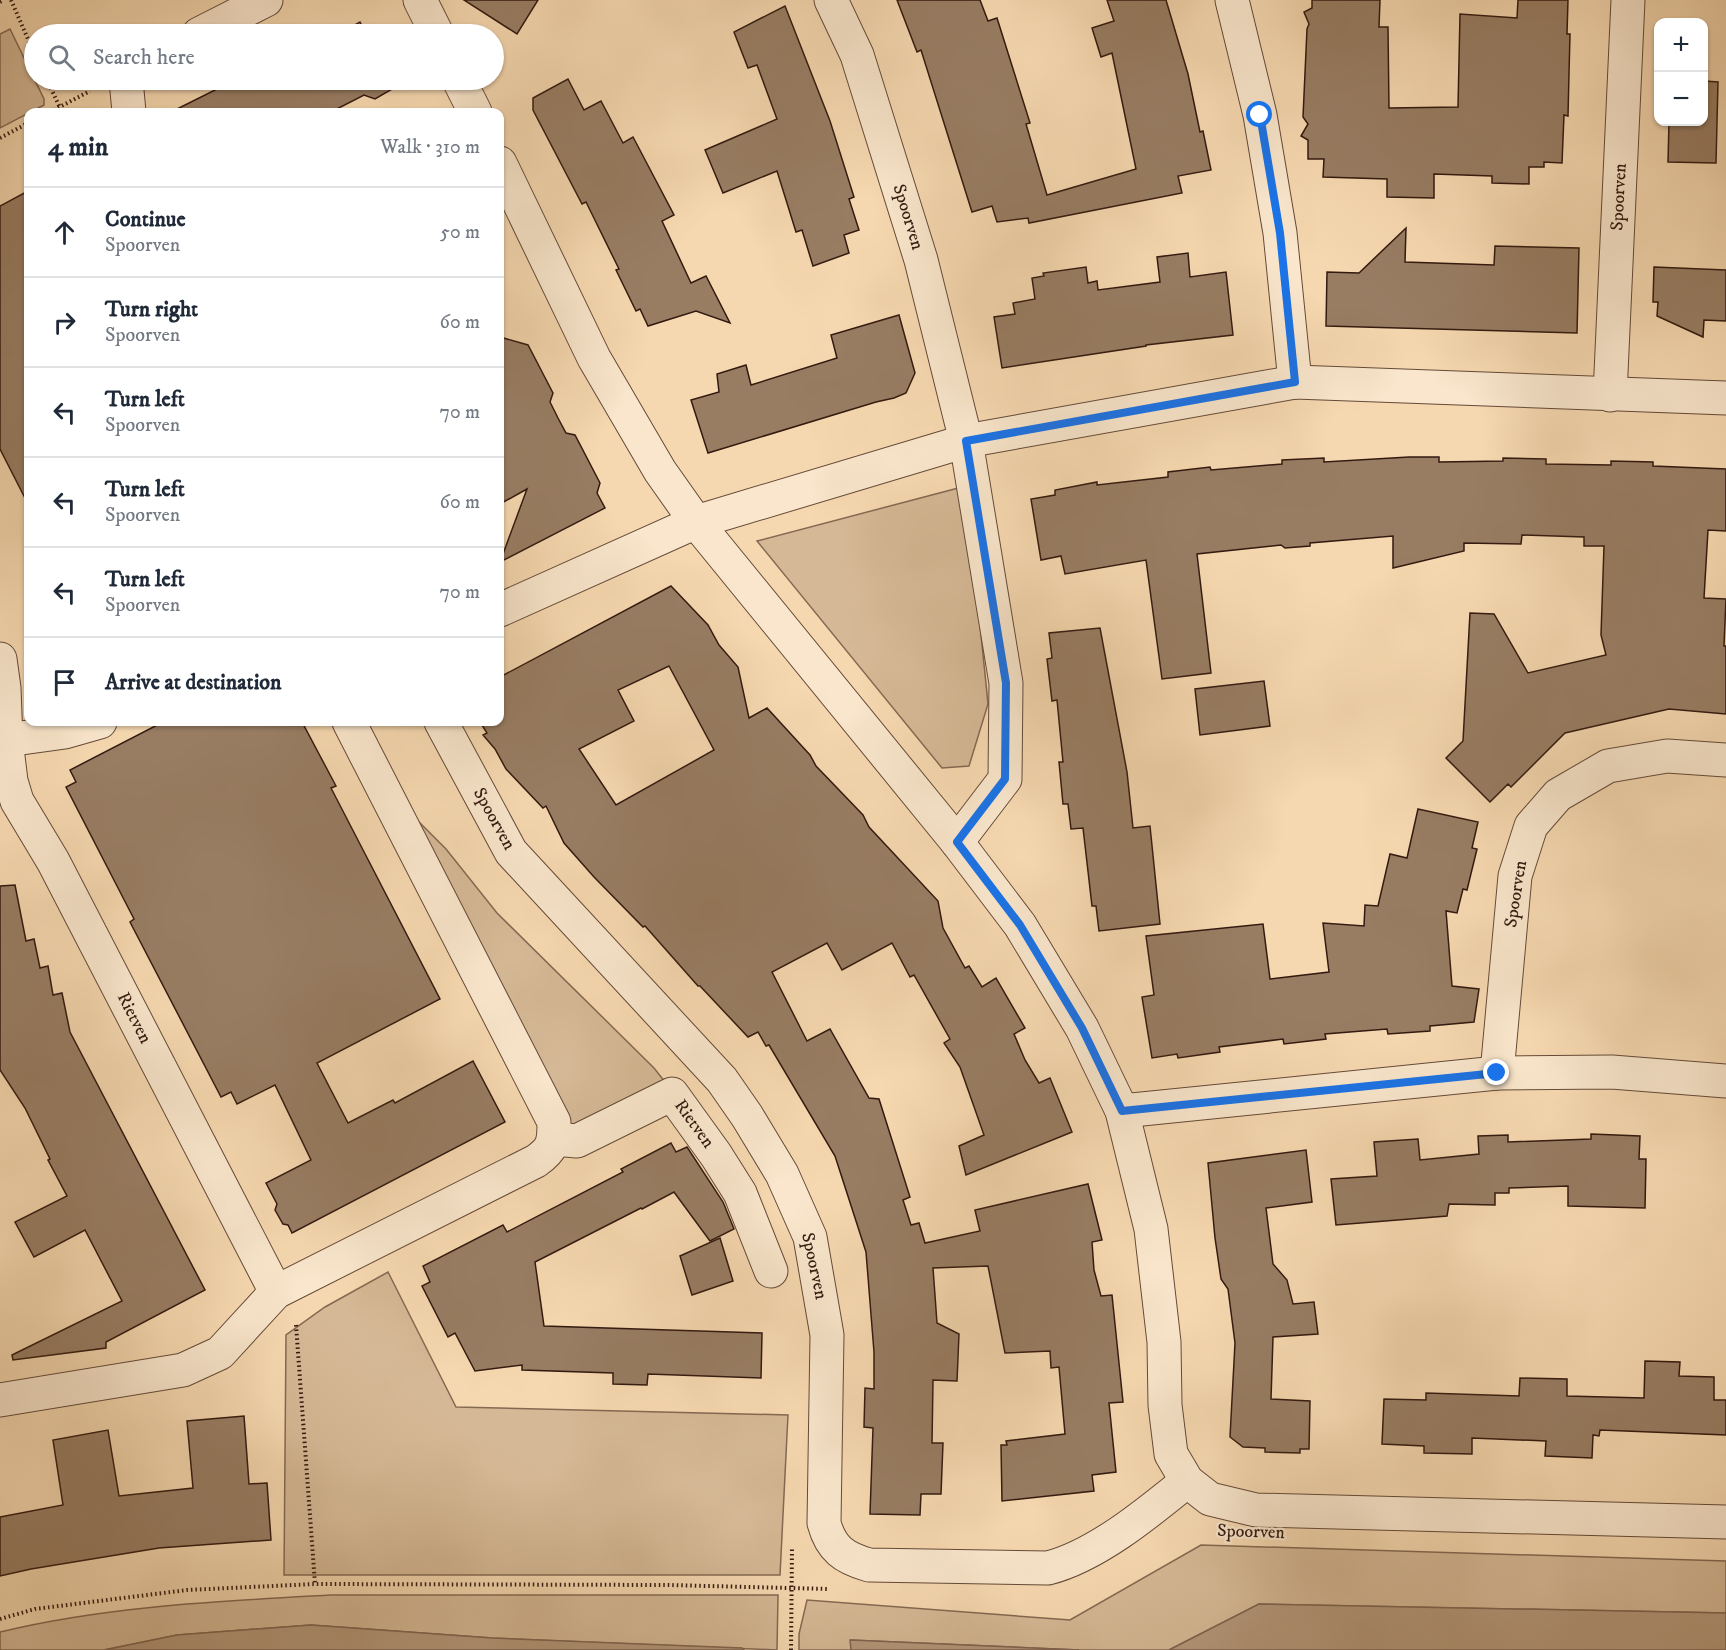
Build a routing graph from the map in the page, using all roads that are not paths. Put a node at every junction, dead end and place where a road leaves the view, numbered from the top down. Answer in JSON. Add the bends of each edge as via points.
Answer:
{"nodes":[{"id":1,"x":266,"y":0,"type":"edge"},
{"id":2,"x":420,"y":0,"type":"edge"},
{"id":3,"x":831,"y":0,"type":"edge"},
{"id":4,"x":1232,"y":0,"type":"edge"},
{"id":5,"x":1628,"y":0,"type":"edge"},
{"id":6,"x":219,"y":24,"type":"edge"},
{"id":7,"x":432,"y":24,"type":"edge"},
{"id":8,"x":127,"y":90,"type":"edge"},
{"id":9,"x":464,"y":90,"type":"edge"},
{"id":10,"x":129,"y":108,"type":"edge"},
{"id":11,"x":473,"y":108,"type":"edge"},
{"id":12,"x":504,"y":171,"type":"edge"},
{"id":13,"x":1295,"y":382,"type":"junction"},
{"id":14,"x":1610,"y":395,"type":"junction"},
{"id":15,"x":1726,"y":398,"type":"edge"},
{"id":16,"x":966,"y":441,"type":"junction"},
{"id":17,"x":696,"y":522,"type":"junction"},
{"id":18,"x":504,"y":608,"type":"edge"},
{"id":19,"x":0,"y":659,"type":"edge"},
{"id":20,"x":86,"y":726,"type":"edge"},
{"id":21,"x":351,"y":726,"type":"edge"},
{"id":22,"x":443,"y":726,"type":"edge"},
{"id":23,"x":3,"y":741,"type":"edge"},
{"id":24,"x":1726,"y":760,"type":"edge"},
{"id":25,"x":957,"y":842,"type":"junction"},
{"id":26,"x":1497,"y":1073,"type":"junction"},
{"id":27,"x":1726,"y":1081,"type":"edge"},
{"id":28,"x":1122,"y":1111,"type":"junction"},
{"id":29,"x":554,"y":1139,"type":"junction"},
{"id":30,"x":771,"y":1271,"type":"dead end"},
{"id":31,"x":276,"y":1292,"type":"junction"},
{"id":32,"x":0,"y":1400,"type":"edge"},
{"id":33,"x":1187,"y":1481,"type":"junction"},
{"id":34,"x":1726,"y":1522,"type":"edge"}],
"edges":[{"from":1,"to":6,"type":"street"},
{"from":2,"to":7,"type":"street"},
{"from":3,"to":16,"type":"street","name":"Spoorven","via":[[857,55],[921,260]]},
{"from":4,"to":13,"type":"street","via":[[1260,115],[1280,233]]},
{"from":5,"to":14,"type":"street","name":"Spoorven"},
{"from":8,"to":10,"type":"street"},
{"from":9,"to":11,"type":"street"},
{"from":12,"to":17,"type":"street","name":"Spoorven","via":[[594,357],[660,471]]},
{"from":13,"to":14,"type":"street"},
{"from":13,"to":16,"type":"street"},
{"from":14,"to":15,"type":"street"},
{"from":16,"to":17,"type":"street"},
{"from":16,"to":25,"type":"street","name":"Spoorven","via":[[1006,683],[1005,779]]},
{"from":17,"to":18,"type":"street"},
{"from":17,"to":25,"type":"street","name":"Spoorven"},
{"from":19,"to":23,"type":"street","name":"Rietven"},
{"from":20,"to":23,"type":"street"},
{"from":21,"to":29,"type":"street","via":[[554,1122]]},
{"from":22,"to":33,"type":"street","name":"Spoorven","via":[[511,852],[722,1080],[782,1174],[810,1237],[827,1335],[824,1523],[836,1549],[869,1565],[1048,1568],[1068,1563],[1122,1530]]},
{"from":23,"to":31,"type":"street","name":"Rietven","via":[[17,801],[53,861]]},
{"from":24,"to":26,"type":"street","name":"Spoorven","via":[[1667,756],[1608,766],[1558,795],[1531,826],[1515,876]]},
{"from":25,"to":28,"type":"street","name":"Spoorven","via":[[1020,925],[1082,1028]]},
{"from":26,"to":27,"type":"street","via":[[1612,1072]]},
{"from":26,"to":28,"type":"street"},
{"from":28,"to":33,"type":"street","name":"Spoorven","via":[[1150,1229],[1164,1342],[1171,1454]]},
{"from":29,"to":30,"type":"street","name":"Rietven","via":[[577,1141],[672,1094],[740,1193]]},
{"from":29,"to":31,"type":"street","via":[[548,1152],[536,1161]]},
{"from":31,"to":32,"type":"street","via":[[220,1353],[183,1370]]},
{"from":33,"to":34,"type":"street","name":"Spoorven","via":[[1210,1499],[1256,1510]]}]}
